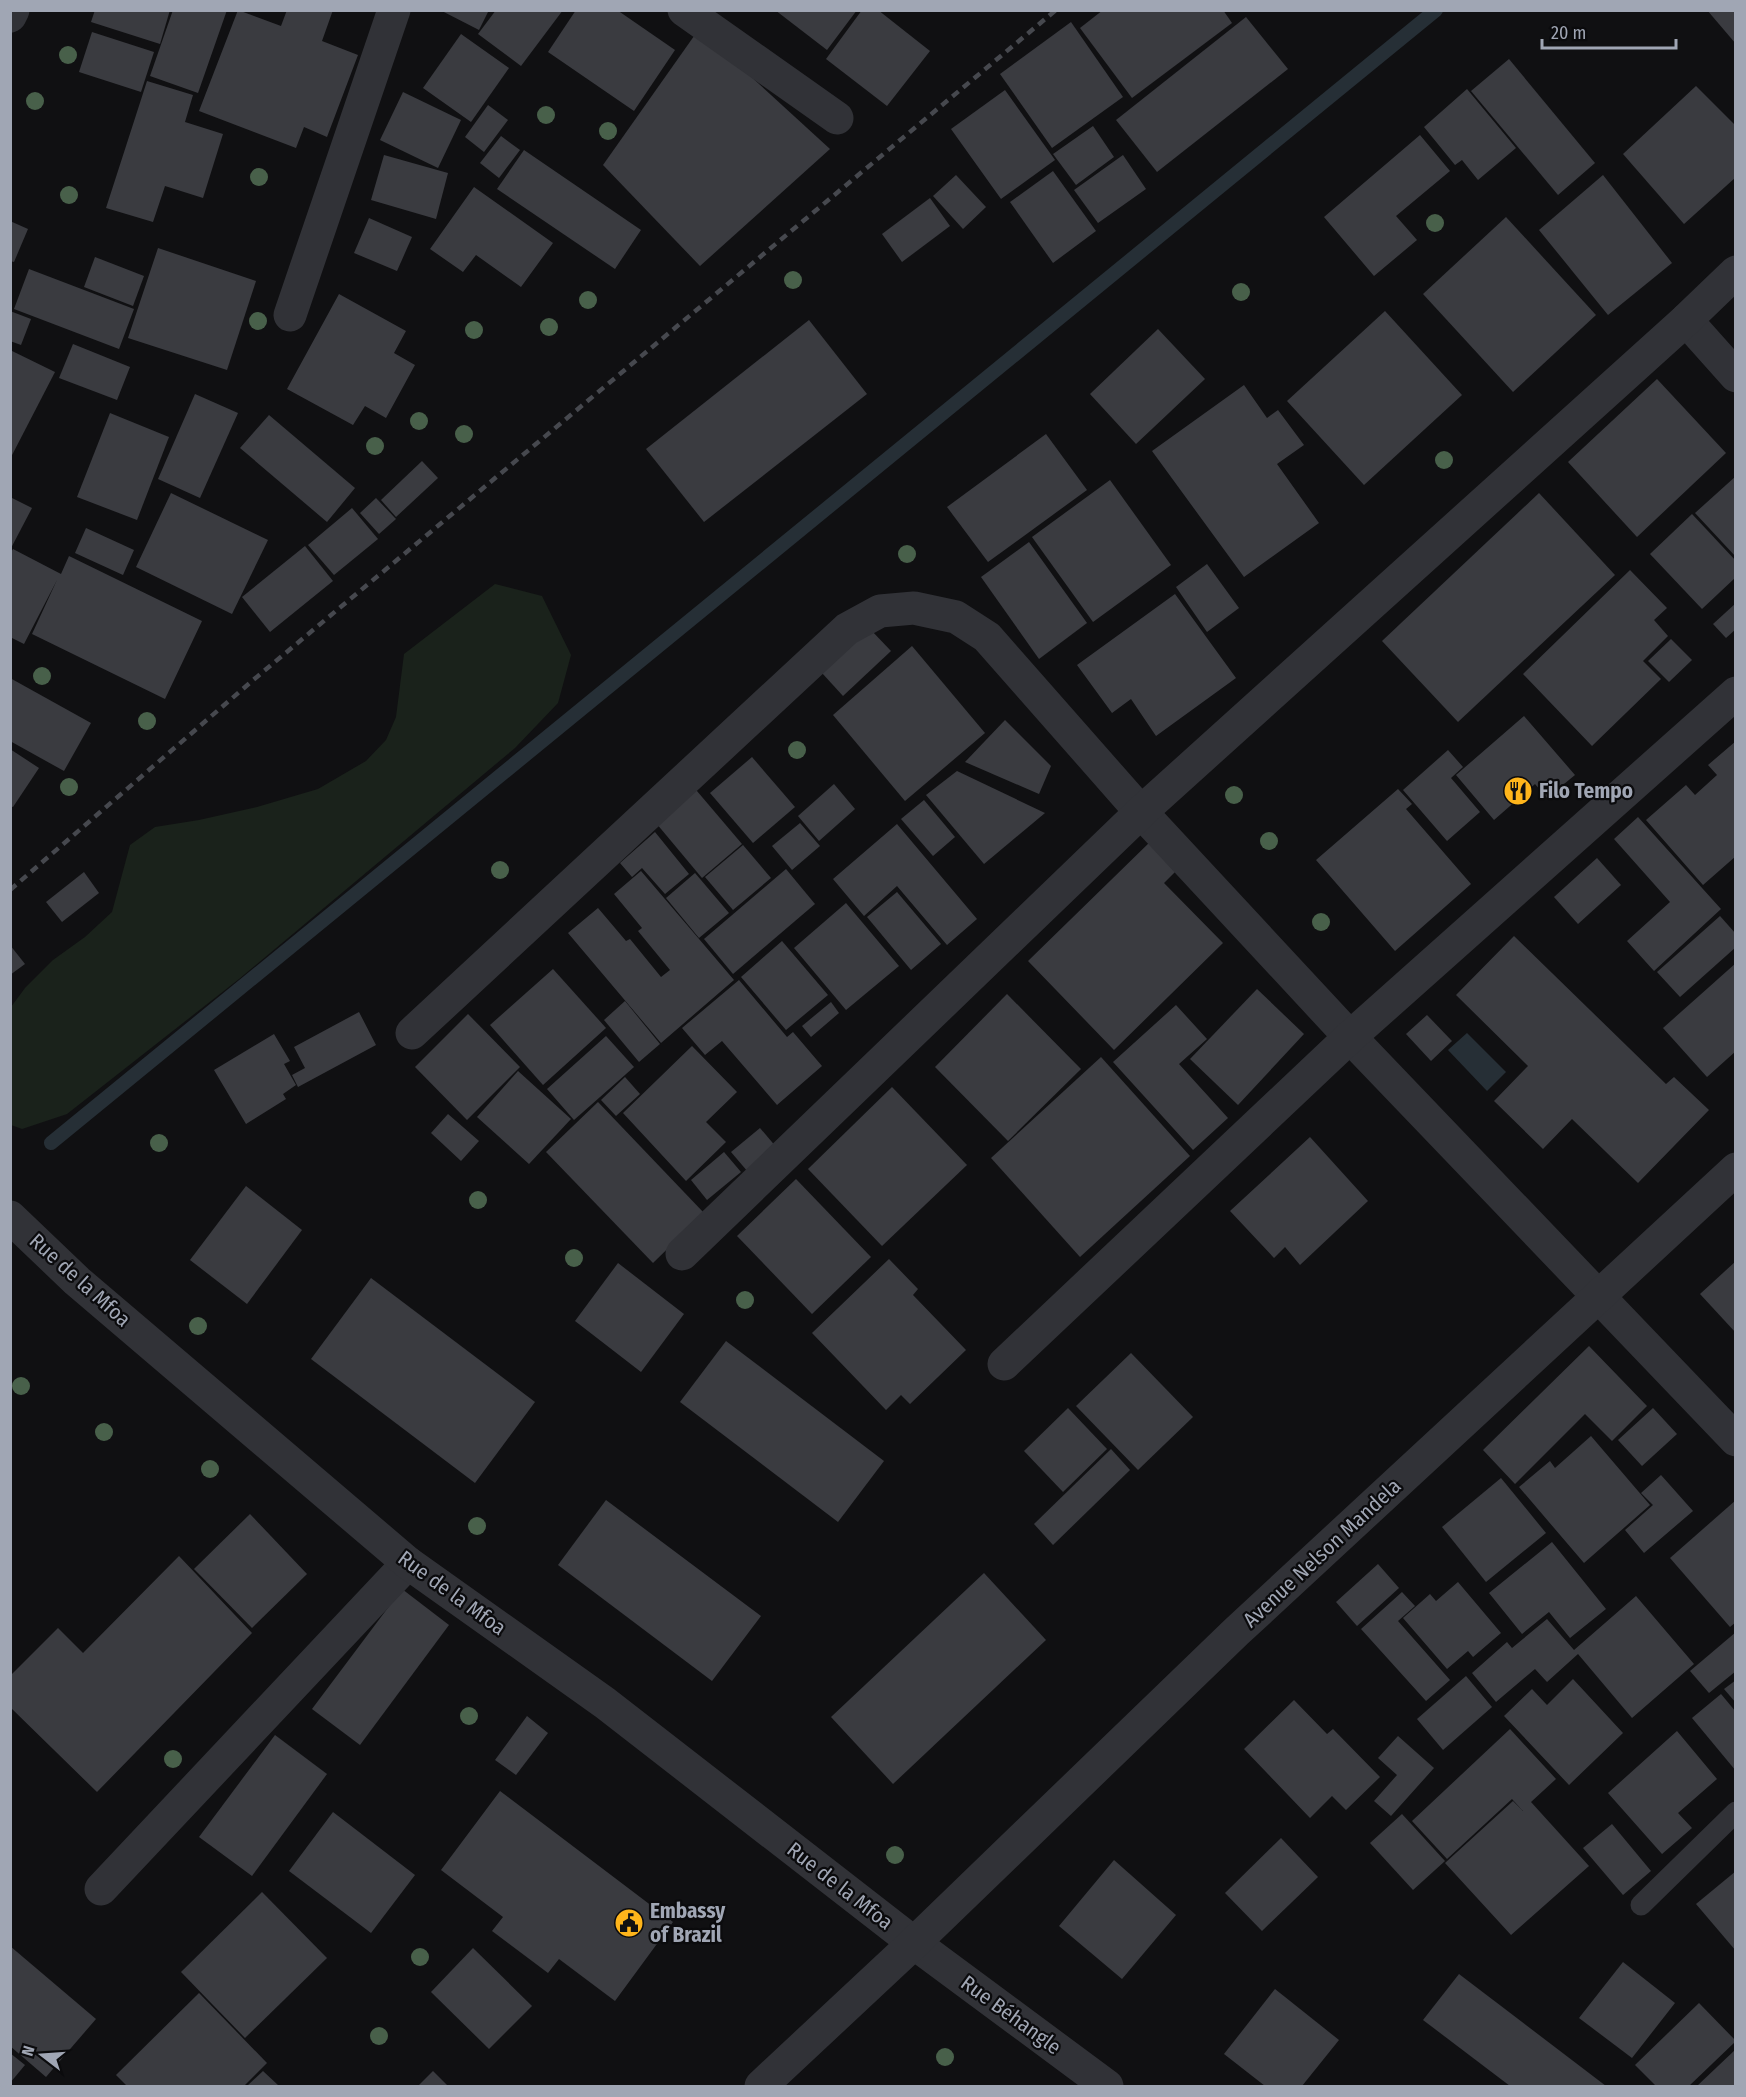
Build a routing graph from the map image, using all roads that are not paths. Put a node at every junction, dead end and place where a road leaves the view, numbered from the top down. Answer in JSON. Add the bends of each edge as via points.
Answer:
{"nodes":[{"id":1,"x":394,"y":10,"type":"edge"},
{"id":2,"x":686,"y":11,"type":"edge"},
{"id":3,"x":837,"y":118,"type":"dead end"},
{"id":4,"x":1736,"y":272,"type":"edge"},
{"id":5,"x":290,"y":315,"type":"dead end"},
{"id":6,"x":1686,"y":320,"type":"junction"},
{"id":7,"x":1736,"y":376,"type":"edge"},
{"id":8,"x":1736,"y":693,"type":"edge"},
{"id":9,"x":1141,"y":812,"type":"junction"},
{"id":10,"x":412,"y":1033,"type":"dead end"},
{"id":11,"x":1350,"y":1037,"type":"junction"},
{"id":12,"x":1736,"y":1169,"type":"edge"},
{"id":13,"x":10,"y":1217,"type":"edge"},
{"id":14,"x":682,"y":1254,"type":"dead end"},
{"id":15,"x":1599,"y":1296,"type":"junction"},
{"id":16,"x":1004,"y":1364,"type":"dead end"},
{"id":17,"x":1736,"y":1440,"type":"edge"},
{"id":18,"x":408,"y":1563,"type":"junction"},
{"id":19,"x":1736,"y":1812,"type":"edge"},
{"id":20,"x":101,"y":1889,"type":"dead end"},
{"id":21,"x":1641,"y":1905,"type":"dead end"},
{"id":22,"x":914,"y":1943,"type":"junction"},
{"id":23,"x":761,"y":2086,"type":"edge"},
{"id":24,"x":1107,"y":2086,"type":"edge"}],
"edges":[{"from":1,"to":5,"type":"street"},
{"from":2,"to":3,"type":"street"},
{"from":4,"to":6,"type":"street"},
{"from":6,"to":7,"type":"street"},
{"from":6,"to":9,"type":"street"},
{"from":8,"to":11,"type":"street"},
{"from":9,"to":10,"type":"street","via":[[987,638],[956,617],[914,608],[880,611],[847,629]]},
{"from":9,"to":11,"type":"street"},
{"from":9,"to":14,"type":"street"},
{"from":11,"to":15,"type":"street"},
{"from":11,"to":16,"type":"street"},
{"from":12,"to":15,"type":"street","name":"Avenue Nelson Mandela"},
{"from":13,"to":18,"type":"street","name":"Rue de la Mfoa","via":[[77,1281]]},
{"from":15,"to":17,"type":"street"},
{"from":15,"to":22,"type":"street","name":"Avenue Nelson Mandela","via":[[1236,1632]]},
{"from":18,"to":20,"type":"street"},
{"from":18,"to":22,"type":"street","name":"Rue de la Mfoa","via":[[605,1703]]},
{"from":19,"to":21,"type":"lane"},
{"from":22,"to":23,"type":"street","name":"Avenue Nelson Mandela"},
{"from":22,"to":24,"type":"street","name":"Rue Béhangle"}]}
